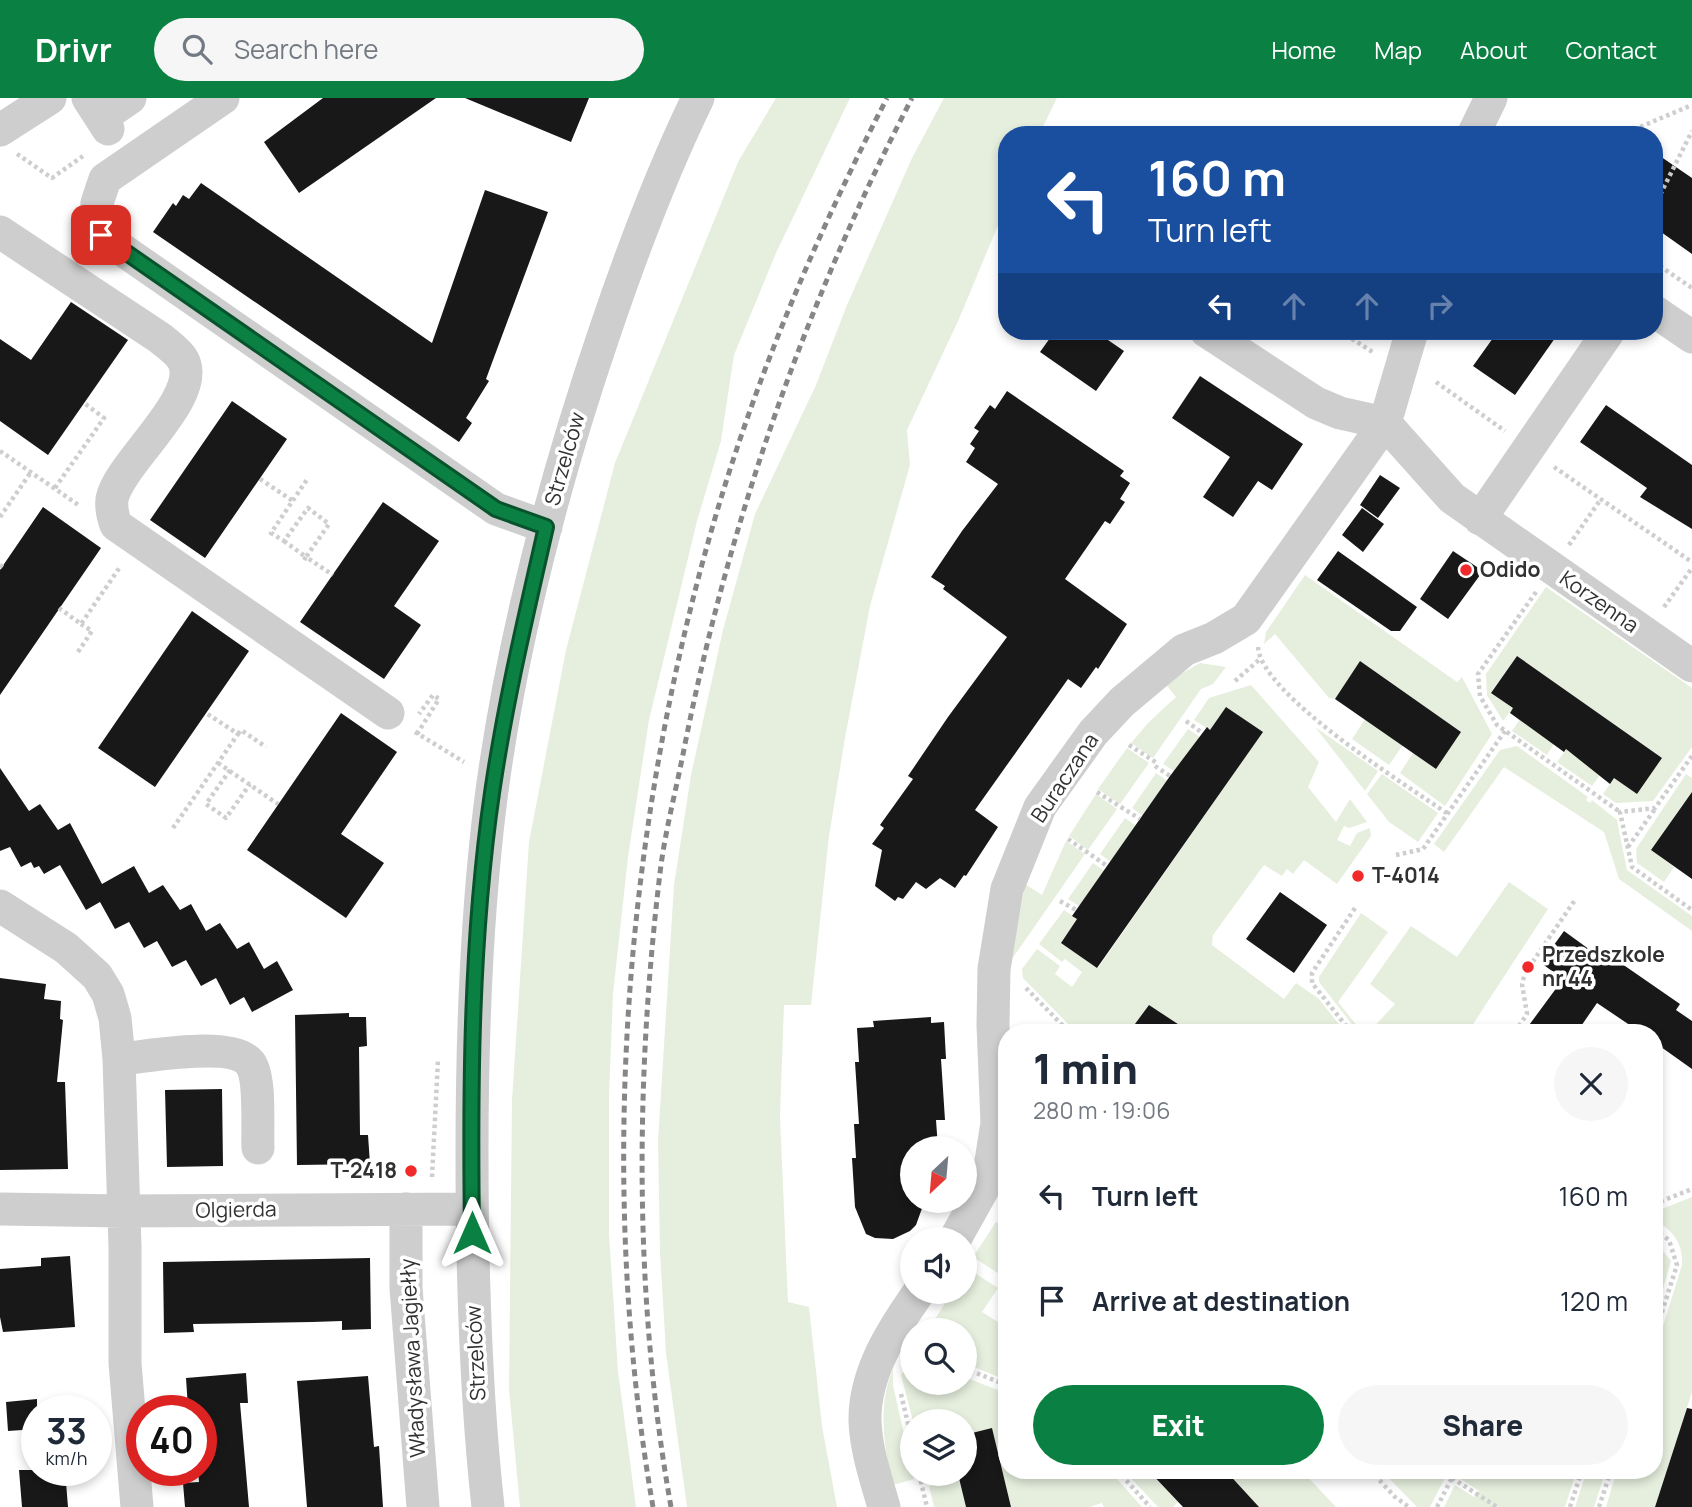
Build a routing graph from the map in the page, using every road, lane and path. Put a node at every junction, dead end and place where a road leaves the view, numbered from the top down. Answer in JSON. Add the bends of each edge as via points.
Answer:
{"nodes":[{"id":1,"x":50,"y":98,"type":"edge"},
{"id":2,"x":130,"y":98,"type":"edge"},
{"id":3,"x":223,"y":98,"type":"edge"},
{"id":4,"x":698,"y":98,"type":"edge"},
{"id":5,"x":1491,"y":98,"type":"edge"},
{"id":6,"x":1692,"y":105,"type":"edge"},
{"id":7,"x":99,"y":115,"type":"edge"},
{"id":8,"x":1477,"y":126,"type":"edge"},
{"id":9,"x":1642,"y":126,"type":"edge"},
{"id":10,"x":1692,"y":131,"type":"edge"},
{"id":11,"x":5,"y":140,"type":"edge"},
{"id":12,"x":79,"y":156,"type":"dead end"},
{"id":13,"x":1663,"y":190,"type":"edge"},
{"id":14,"x":0,"y":232,"type":"edge"},
{"id":15,"x":1663,"y":267,"type":"edge"},
{"id":16,"x":1692,"y":288,"type":"edge"},
{"id":17,"x":1663,"y":317,"type":"edge"},
{"id":18,"x":1692,"y":337,"type":"edge"},
{"id":19,"x":1220,"y":340,"type":"edge"},
{"id":20,"x":1353,"y":340,"type":"edge"},
{"id":21,"x":1409,"y":340,"type":"edge"},
{"id":22,"x":1603,"y":340,"type":"edge"},
{"id":23,"x":1370,"y":352,"type":"dead end"},
{"id":24,"x":1436,"y":382,"type":"dead end"},
{"id":25,"x":84,"y":403,"type":"dead end"},
{"id":26,"x":1385,"y":422,"type":"junction"},
{"id":27,"x":1528,"y":449,"type":"junction"},
{"id":28,"x":0,"y":452,"type":"edge"},
{"id":29,"x":31,"y":472,"type":"junction"},
{"id":30,"x":308,"y":478,"type":"dead end"},
{"id":31,"x":260,"y":479,"type":"dead end"},
{"id":32,"x":55,"y":488,"type":"junction"},
{"id":33,"x":1601,"y":499,"type":"junction"},
{"id":34,"x":293,"y":501,"type":"junction"},
{"id":35,"x":83,"y":509,"type":"dead end"},
{"id":36,"x":0,"y":517,"type":"edge"},
{"id":37,"x":1480,"y":519,"type":"junction"},
{"id":38,"x":546,"y":527,"type":"junction"},
{"id":39,"x":284,"y":541,"type":"junction"},
{"id":40,"x":305,"y":559,"type":"junction"},
{"id":41,"x":1692,"y":562,"type":"edge"},
{"id":42,"x":121,"y":566,"type":"dead end"},
{"id":43,"x":1692,"y":568,"type":"edge"},
{"id":44,"x":1552,"y":569,"type":"junction"},
{"id":45,"x":332,"y":575,"type":"dead end"},
{"id":46,"x":59,"y":608,"type":"dead end"},
{"id":47,"x":81,"y":624,"type":"junction"},
{"id":48,"x":1645,"y":634,"type":"junction"},
{"id":49,"x":78,"y":652,"type":"dead end"},
{"id":50,"x":1260,"y":659,"type":"dead end"},
{"id":51,"x":1692,"y":666,"type":"edge"},
{"id":52,"x":1235,"y":681,"type":"dead end"},
{"id":53,"x":1295,"y":701,"type":"dead end"},
{"id":54,"x":206,"y":713,"type":"dead end"},
{"id":55,"x":388,"y":713,"type":"joint"},
{"id":56,"x":1186,"y":722,"type":"dead end"},
{"id":57,"x":1505,"y":730,"type":"junction"},
{"id":58,"x":1201,"y":732,"type":"dead end"},
{"id":59,"x":238,"y":734,"type":"junction"},
{"id":60,"x":1129,"y":745,"type":"dead end"},
{"id":61,"x":266,"y":747,"type":"dead end"},
{"id":62,"x":1692,"y":756,"type":"edge"},
{"id":63,"x":465,"y":762,"type":"dead end"},
{"id":64,"x":218,"y":763,"type":"junction"},
{"id":65,"x":230,"y":771,"type":"junction"},
{"id":66,"x":1170,"y":776,"type":"dead end"},
{"id":67,"x":250,"y":784,"type":"junction"},
{"id":68,"x":1097,"y":792,"type":"dead end"},
{"id":69,"x":278,"y":804,"type":"dead end"},
{"id":70,"x":1655,"y":808,"type":"junction"},
{"id":71,"x":1620,"y":812,"type":"junction"},
{"id":72,"x":1448,"y":814,"type":"junction"},
{"id":73,"x":1140,"y":819,"type":"dead end"},
{"id":74,"x":173,"y":828,"type":"dead end"},
{"id":75,"x":1068,"y":839,"type":"dead end"},
{"id":76,"x":1628,"y":847,"type":"junction"},
{"id":77,"x":1396,"y":855,"type":"dead end"},
{"id":78,"x":1107,"y":866,"type":"dead end"},
{"id":79,"x":1575,"y":900,"type":"dead end"},
{"id":80,"x":1060,"y":901,"type":"dead end"},
{"id":81,"x":0,"y":906,"type":"edge"},
{"id":82,"x":1355,"y":908,"type":"dead end"},
{"id":83,"x":1692,"y":910,"type":"edge"},
{"id":84,"x":1076,"y":911,"type":"dead end"},
{"id":85,"x":1023,"y":985,"type":"dead end"},
{"id":86,"x":1061,"y":1024,"type":"edge"},
{"id":87,"x":1345,"y":1024,"type":"edge"},
{"id":88,"x":1520,"y":1024,"type":"edge"},
{"id":89,"x":119,"y":1059,"type":"junction"},
{"id":90,"x":258,"y":1148,"type":"dead end"},
{"id":91,"x":1692,"y":1189,"type":"edge"},
{"id":92,"x":1663,"y":1200,"type":"edge"},
{"id":93,"x":0,"y":1209,"type":"edge"},
{"id":94,"x":406,"y":1209,"type":"junction"},
{"id":95,"x":471,"y":1209,"type":"junction"},
{"id":96,"x":123,"y":1211,"type":"junction"},
{"id":97,"x":962,"y":1227,"type":"edge"},
{"id":98,"x":1663,"y":1236,"type":"edge"},
{"id":99,"x":910,"y":1304,"type":"edge"},
{"id":100,"x":1663,"y":1309,"type":"edge"},
{"id":101,"x":977,"y":1373,"type":"edge"},
{"id":102,"x":998,"y":1382,"type":"edge"},
{"id":103,"x":1124,"y":1479,"type":"edge"},
{"id":104,"x":1378,"y":1479,"type":"edge"},
{"id":105,"x":1451,"y":1479,"type":"edge"},
{"id":106,"x":1454,"y":1479,"type":"edge"},
{"id":107,"x":1579,"y":1479,"type":"edge"},
{"id":108,"x":1608,"y":1479,"type":"edge"},
{"id":109,"x":922,"y":1486,"type":"edge"},
{"id":110,"x":137,"y":1507,"type":"edge"},
{"id":111,"x":424,"y":1507,"type":"edge"},
{"id":112,"x":488,"y":1507,"type":"edge"},
{"id":113,"x":884,"y":1507,"type":"edge"},
{"id":114,"x":927,"y":1507,"type":"edge"},
{"id":115,"x":1150,"y":1507,"type":"edge"},
{"id":116,"x":1409,"y":1507,"type":"edge"},
{"id":117,"x":1437,"y":1507,"type":"edge"},
{"id":118,"x":1497,"y":1507,"type":"edge"},
{"id":119,"x":1570,"y":1507,"type":"edge"},
{"id":120,"x":1599,"y":1507,"type":"edge"}],
"edges":[{"from":1,"to":11,"type":"street"},
{"from":2,"to":7,"type":"street"},
{"from":3,"to":38,"type":"street","via":[[105,179],[97,203],[101,235],[496,509]]},
{"from":4,"to":38,"type":"street","name":"Strzelców","via":[[623,278],[583,394]]},
{"from":5,"to":8,"type":"street"},
{"from":6,"to":9,"type":"path"},
{"from":10,"to":13,"type":"path"},
{"from":11,"to":12,"type":"path","via":[[52,178]]},
{"from":14,"to":55,"type":"street","via":[[160,338],[183,360],[187,371],[181,395],[115,492],[112,517],[116,525]]},
{"from":15,"to":16,"type":"path"},
{"from":17,"to":18,"type":"street"},
{"from":19,"to":26,"type":"street","via":[[1316,403]]},
{"from":20,"to":23,"type":"path"},
{"from":21,"to":26,"type":"street"},
{"from":22,"to":27,"type":"street"},
{"from":24,"to":27,"type":"path"},
{"from":25,"to":32,"type":"path","via":[[104,418]]},
{"from":26,"to":37,"type":"street","name":"Korzenna","via":[[1426,472]]},
{"from":26,"to":97,"type":"street","name":"Buraczana","via":[[1246,619],[1184,650],[1122,702],[1093,733],[1040,807],[1007,889],[994,969],[997,1123],[988,1180]]},
{"from":27,"to":33,"type":"path"},
{"from":27,"to":37,"type":"street"},
{"from":28,"to":29,"type":"path"},
{"from":29,"to":32,"type":"path"},
{"from":29,"to":36,"type":"path"},
{"from":30,"to":34,"type":"path"},
{"from":31,"to":34,"type":"path"},
{"from":32,"to":35,"type":"path"},
{"from":33,"to":41,"type":"path"},
{"from":33,"to":44,"type":"path"},
{"from":34,"to":39,"type":"path","via":[[271,533]]},
{"from":37,"to":44,"type":"street","name":"Korzenna"},
{"from":38,"to":95,"type":"street","name":"Strzelców","via":[[508,693],[480,900]]},
{"from":39,"to":40,"type":"path"},
{"from":39,"to":40,"type":"path","via":[[308,508],[329,523]]},
{"from":40,"to":45,"type":"path"},
{"from":42,"to":47,"type":"path"},
{"from":43,"to":48,"type":"path"},
{"from":44,"to":48,"type":"street","name":"Korzenna"},
{"from":44,"to":57,"type":"path","via":[[1478,674],[1480,696]]},
{"from":46,"to":47,"type":"path"},
{"from":47,"to":49,"type":"path","via":[[92,631]]},
{"from":48,"to":51,"type":"street","name":"Korzenna"},
{"from":50,"to":52,"type":"path"},
{"from":53,"to":72,"type":"path","via":[[1320,725]]},
{"from":54,"to":59,"type":"path"},
{"from":55,"to":63,"type":"path"},
{"from":56,"to":58,"type":"path"},
{"from":57,"to":71,"type":"path"},
{"from":57,"to":72,"type":"path"},
{"from":59,"to":61,"type":"path","via":[[241,730]]},
{"from":59,"to":64,"type":"path"},
{"from":60,"to":66,"type":"path"},
{"from":62,"to":70,"type":"path"},
{"from":64,"to":65,"type":"path"},
{"from":64,"to":74,"type":"path"},
{"from":65,"to":67,"type":"path"},
{"from":65,"to":67,"type":"path","via":[[206,804],[226,818]]},
{"from":67,"to":69,"type":"path"},
{"from":68,"to":73,"type":"path"},
{"from":70,"to":71,"type":"path"},
{"from":70,"to":76,"type":"path"},
{"from":71,"to":76,"type":"path"},
{"from":72,"to":77,"type":"path","via":[[1423,849]]},
{"from":75,"to":78,"type":"path"},
{"from":76,"to":83,"type":"path","via":[[1632,867]]},
{"from":79,"to":88,"type":"path","via":[[1525,973],[1522,984],[1527,1014]]},
{"from":80,"to":84,"type":"path"},
{"from":81,"to":89,"type":"street","via":[[66,948],[97,976],[108,994]]},
{"from":82,"to":87,"type":"path","via":[[1312,973],[1312,983]]},
{"from":85,"to":86,"type":"path"},
{"from":89,"to":90,"type":"street","via":[[217,1051],[250,1062],[255,1075]]},
{"from":89,"to":96,"type":"street"},
{"from":91,"to":92,"type":"path"},
{"from":93,"to":96,"type":"street","name":"Olgierda"},
{"from":94,"to":95,"type":"street","name":"Olgierda"},
{"from":94,"to":96,"type":"street","name":"Olgierda"},
{"from":94,"to":111,"type":"street","name":"Władysława Jagiełły","via":[[406,1288]]},
{"from":95,"to":112,"type":"street","name":"Strzelców","via":[[474,1332]]},
{"from":96,"to":110,"type":"street","via":[[125,1363]]},
{"from":98,"to":100,"type":"path","via":[[1669,1240],[1677,1265]]},
{"from":99,"to":113,"type":"street","via":[[870,1378],[865,1421]]},
{"from":101,"to":102,"type":"path"},
{"from":103,"to":115,"type":"path"},
{"from":104,"to":116,"type":"path"},
{"from":105,"to":117,"type":"path"},
{"from":106,"to":118,"type":"path"},
{"from":107,"to":119,"type":"path"},
{"from":108,"to":120,"type":"path"},
{"from":109,"to":114,"type":"path"}]}
